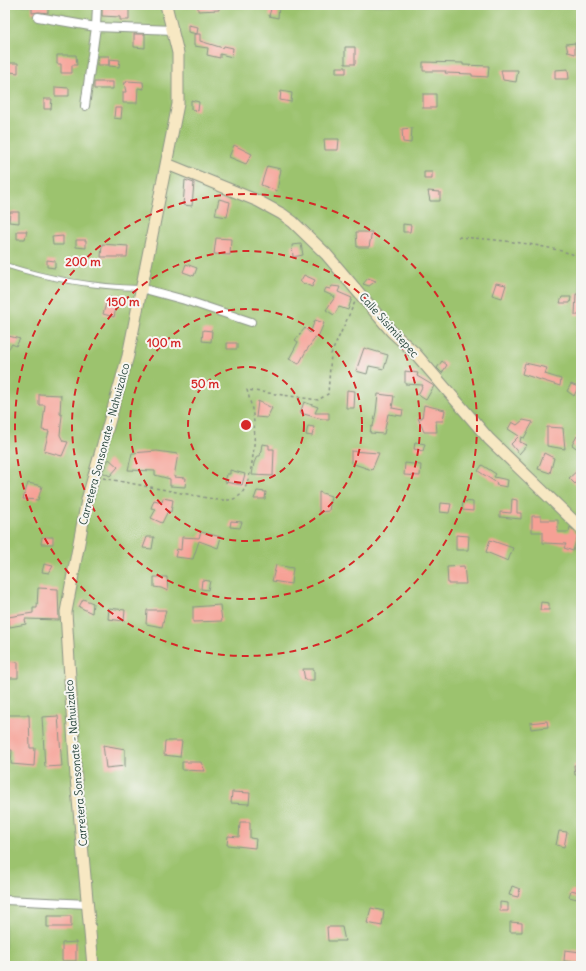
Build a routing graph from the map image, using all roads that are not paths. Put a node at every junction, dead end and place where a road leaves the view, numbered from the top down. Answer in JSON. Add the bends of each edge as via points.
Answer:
{"nodes":[{"id":1,"x":97,"y":5,"type":"edge"},
{"id":2,"x":166,"y":5,"type":"edge"},
{"id":3,"x":38,"y":17,"type":"dead end"},
{"id":4,"x":96,"y":27,"type":"junction"},
{"id":5,"x":174,"y":30,"type":"junction"},
{"id":6,"x":85,"y":106,"type":"dead end"},
{"id":7,"x":167,"y":164,"type":"junction"},
{"id":8,"x":5,"y":265,"type":"edge"},
{"id":9,"x":141,"y":288,"type":"junction"},
{"id":10,"x":251,"y":322,"type":"dead end"},
{"id":11,"x":581,"y":528,"type":"edge"},
{"id":12,"x":5,"y":900,"type":"edge"},
{"id":13,"x":88,"y":904,"type":"junction"},
{"id":14,"x":93,"y":966,"type":"edge"}],
"edges":[{"from":1,"to":4,"type":"street"},
{"from":2,"to":5,"type":"street","name":"Carretera Sonsonate - Nahuizalco"},
{"from":3,"to":4,"type":"street"},
{"from":4,"to":5,"type":"street"},
{"from":4,"to":6,"type":"street"},
{"from":5,"to":7,"type":"street","name":"Carretera Sonsonate - Nahuizalco","via":[[178,53],[178,104]]},
{"from":7,"to":9,"type":"street","name":"Carretera Sonsonate - Nahuizalco"},
{"from":7,"to":11,"type":"street","name":"Calle Sisimitepec","via":[[221,185],[282,214],[313,241],[489,439]]},
{"from":8,"to":9,"type":"lane","via":[[78,282]]},
{"from":9,"to":10,"type":"street"},
{"from":9,"to":13,"type":"street","name":"Carretera Sonsonate - Nahuizalco","via":[[128,356],[93,476],[66,612]]},
{"from":12,"to":13,"type":"street"},
{"from":13,"to":14,"type":"street","name":"Carretera Sonsonate - Nahuizalco"}]}
